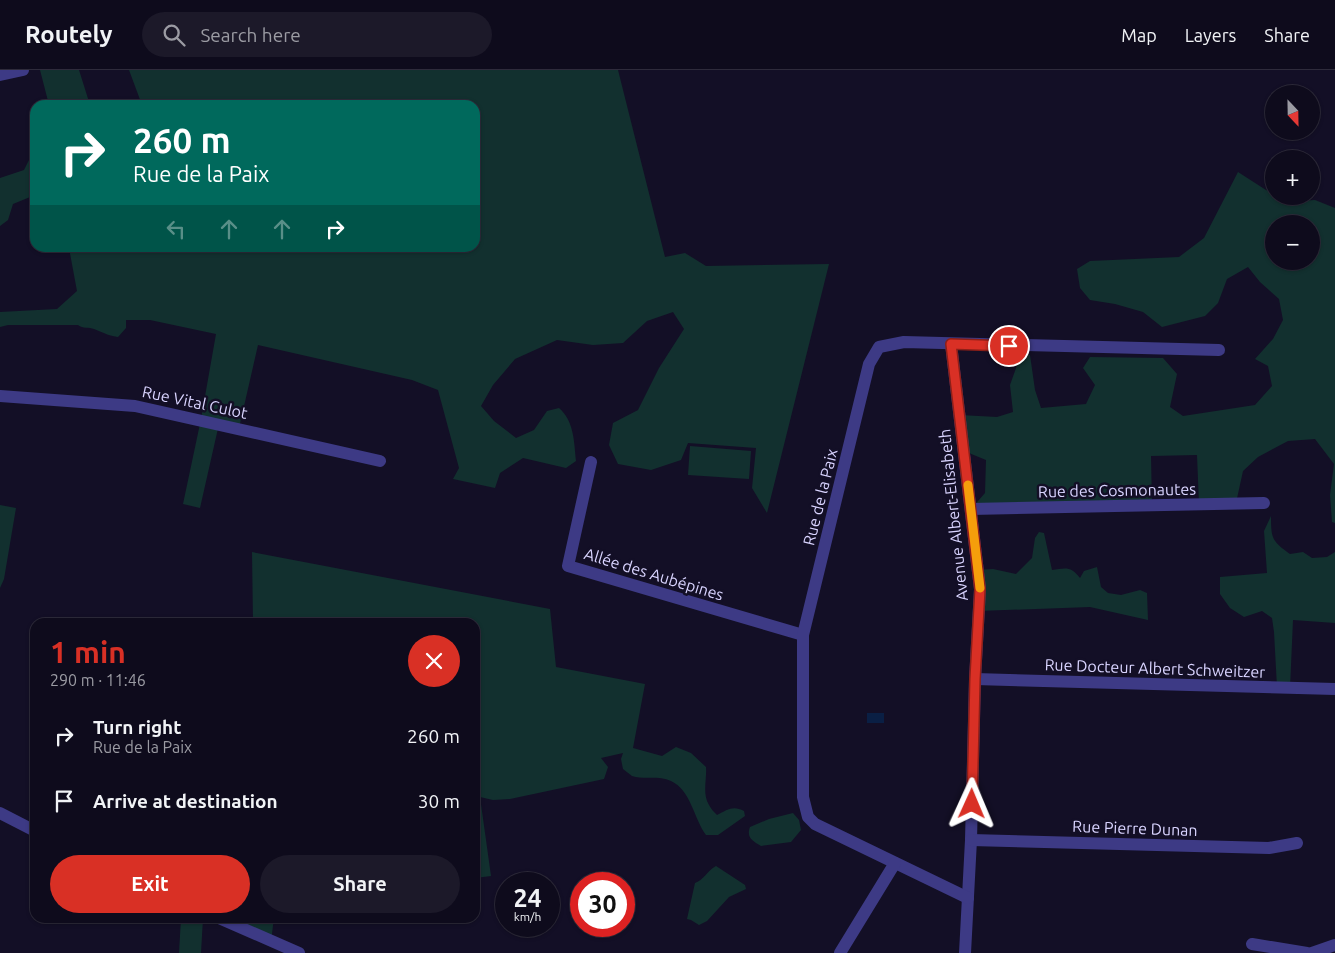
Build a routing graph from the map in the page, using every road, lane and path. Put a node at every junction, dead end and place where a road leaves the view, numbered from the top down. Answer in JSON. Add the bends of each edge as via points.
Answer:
{"nodes":[{"id":1,"x":23,"y":70,"type":"edge"},
{"id":2,"x":0,"y":76,"type":"edge"},
{"id":3,"x":951,"y":344,"type":"junction"},
{"id":4,"x":1219,"y":350,"type":"dead end"},
{"id":5,"x":0,"y":396,"type":"edge"},
{"id":6,"x":380,"y":461,"type":"dead end"},
{"id":7,"x":591,"y":462,"type":"dead end"},
{"id":8,"x":1264,"y":502,"type":"dead end"},
{"id":9,"x":971,"y":509,"type":"junction"},
{"id":10,"x":803,"y":635,"type":"junction"},
{"id":11,"x":975,"y":679,"type":"junction"},
{"id":12,"x":1335,"y":689,"type":"edge"},
{"id":13,"x":0,"y":813,"type":"edge"},
{"id":14,"x":30,"y":828,"type":"edge"},
{"id":15,"x":971,"y":840,"type":"junction"},
{"id":16,"x":1297,"y":843,"type":"dead end"},
{"id":17,"x":895,"y":862,"type":"junction"},
{"id":18,"x":968,"y":898,"type":"junction"},
{"id":19,"x":230,"y":923,"type":"edge"},
{"id":20,"x":1252,"y":944,"type":"dead end"},
{"id":21,"x":1335,"y":944,"type":"edge"},
{"id":22,"x":299,"y":953,"type":"edge"},
{"id":23,"x":840,"y":953,"type":"edge"},
{"id":24,"x":965,"y":953,"type":"edge"},
{"id":25,"x":1307,"y":953,"type":"edge"},
{"id":26,"x":1312,"y":953,"type":"edge"}],
"edges":[{"from":1,"to":2,"type":"street"},
{"from":3,"to":4,"type":"street","name":"Rue de la Paix"},
{"from":3,"to":9,"type":"street","name":"Avenue Albert-Elisabeth"},
{"from":3,"to":10,"type":"street","name":"Rue de la Paix","via":[[904,342],[879,347],[870,364]]},
{"from":5,"to":6,"type":"street","name":"Rue Vital Culot","via":[[135,406]]},
{"from":7,"to":10,"type":"street","name":"Allée des Aubépines","via":[[568,566]]},
{"from":8,"to":9,"type":"street","name":"Rue des Cosmonautes"},
{"from":9,"to":11,"type":"street","name":"Avenue Albert-Elisabeth","via":[[980,589]]},
{"from":10,"to":17,"type":"street","name":"Rue de la Paix","via":[[803,797],[808,817],[815,824]]},
{"from":11,"to":12,"type":"street","name":"Rue Docteur Albert Schweitzer"},
{"from":11,"to":15,"type":"street","name":"Avenue Albert-Elisabeth"},
{"from":13,"to":14,"type":"street"},
{"from":15,"to":16,"type":"street","name":"Rue Pierre Dunan","via":[[1269,848]]},
{"from":15,"to":18,"type":"street","name":"Avenue Albert-Elisabeth"},
{"from":17,"to":18,"type":"street","name":"Rue de la Paix"},
{"from":17,"to":23,"type":"street"},
{"from":18,"to":24,"type":"street","name":"Avenue Albert-Elisabeth"},
{"from":19,"to":22,"type":"street"},
{"from":20,"to":25,"type":"street"},
{"from":21,"to":26,"type":"street"}]}
